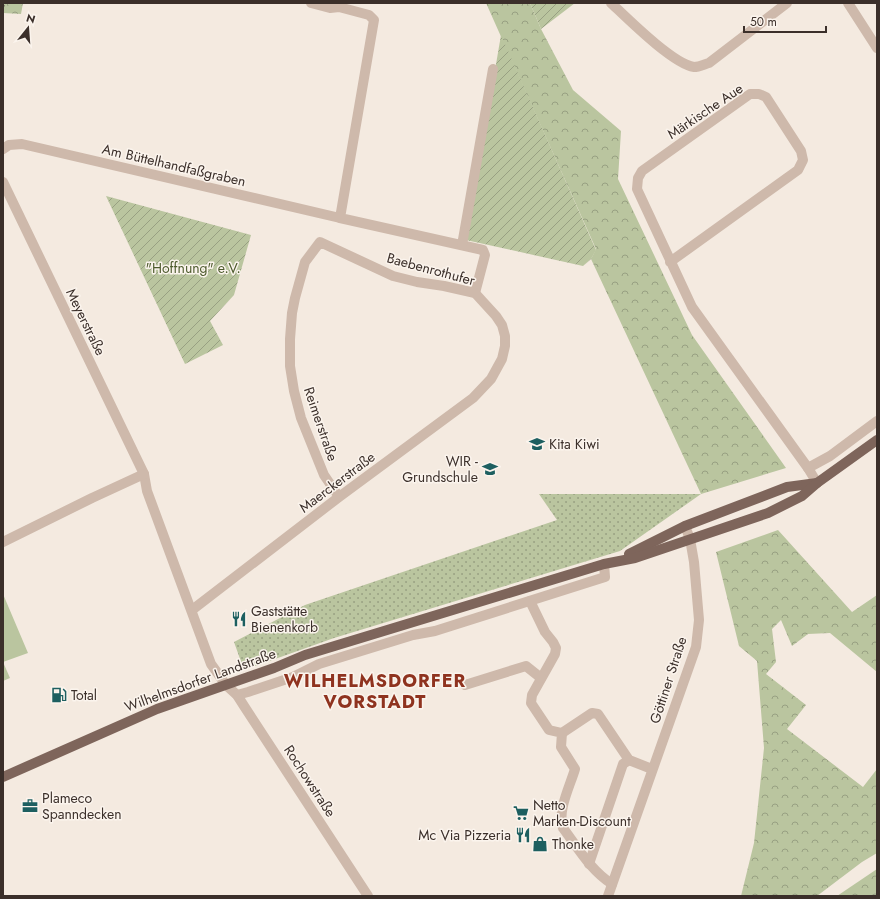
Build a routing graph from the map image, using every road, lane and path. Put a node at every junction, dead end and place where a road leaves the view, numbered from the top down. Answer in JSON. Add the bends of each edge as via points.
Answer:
{"nodes":[{"id":1,"x":311,"y":3,"type":"edge"},
{"id":2,"x":611,"y":3,"type":"edge"},
{"id":3,"x":848,"y":3,"type":"edge"},
{"id":4,"x":783,"y":4,"type":"edge"},
{"id":5,"x":877,"y":48,"type":"edge"},
{"id":6,"x":493,"y":70,"type":"dead end"},
{"id":7,"x":3,"y":149,"type":"edge"},
{"id":8,"x":3,"y":182,"type":"edge"},
{"id":9,"x":340,"y":218,"type":"junction"},
{"id":10,"x":320,"y":242,"type":"joint"},
{"id":11,"x":462,"y":245,"type":"junction"},
{"id":12,"x":670,"y":262,"type":"junction"},
{"id":13,"x":476,"y":293,"type":"junction"},
{"id":14,"x":494,"y":373,"type":"joint"},
{"id":15,"x":877,"y":421,"type":"edge"},
{"id":16,"x":877,"y":440,"type":"edge"},
{"id":17,"x":808,"y":468,"type":"junction"},
{"id":18,"x":144,"y":474,"type":"junction"},
{"id":19,"x":817,"y":483,"type":"junction"},
{"id":20,"x":339,"y":497,"type":"junction"},
{"id":21,"x":685,"y":526,"type":"junction"},
{"id":22,"x":690,"y":538,"type":"junction"},
{"id":23,"x":3,"y":542,"type":"edge"},
{"id":24,"x":608,"y":563,"type":"junction"},
{"id":25,"x":519,"y":590,"type":"junction"},
{"id":26,"x":530,"y":601,"type":"junction"},
{"id":27,"x":517,"y":605,"type":"junction"},
{"id":28,"x":192,"y":610,"type":"junction"},
{"id":29,"x":412,"y":622,"type":"junction"},
{"id":30,"x":413,"y":635,"type":"junction"},
{"id":31,"x":541,"y":678,"type":"junction"},
{"id":32,"x":226,"y":685,"type":"junction"},
{"id":33,"x":465,"y":685,"type":"dead end"},
{"id":34,"x":236,"y":695,"type":"junction"},
{"id":35,"x":562,"y":733,"type":"junction"},
{"id":36,"x":629,"y":760,"type":"junction"},
{"id":37,"x":652,"y":769,"type":"junction"},
{"id":38,"x":3,"y":777,"type":"edge"},
{"id":39,"x":589,"y":864,"type":"junction"},
{"id":40,"x":612,"y":884,"type":"junction"},
{"id":41,"x":368,"y":896,"type":"edge"},
{"id":42,"x":608,"y":896,"type":"edge"}],
"edges":[{"from":1,"to":9,"type":"street","via":[[369,15],[374,20]]},
{"from":2,"to":4,"type":"street","via":[[643,34],[680,61],[696,67],[709,63]]},
{"from":3,"to":5,"type":"street"},
{"from":6,"to":11,"type":"street"},
{"from":7,"to":9,"type":"street","name":"Am Büttelhandfaßgraben","via":[[22,144]]},
{"from":8,"to":18,"type":"street","name":"Meyerstraße"},
{"from":9,"to":11,"type":"street","name":"Am Büttelhandfaßgraben"},
{"from":10,"to":13,"type":"street","name":"Baebenrothufer","via":[[393,276]]},
{"from":10,"to":20,"type":"street","name":"Reimerstraße","via":[[304,262],[295,298],[291,324],[290,366],[301,418],[324,475]]},
{"from":11,"to":13,"type":"street","name":"Am Büttelhandfaßgraben","via":[[483,250],[486,255]]},
{"from":12,"to":12,"type":"street","name":"Märkische Aue","via":[[637,189],[642,171],[750,94],[766,97],[801,150],[803,160],[798,170]]},
{"from":12,"to":17,"type":"street","name":"Märkische Aue","via":[[692,307]]},
{"from":13,"to":14,"type":"street","name":"Baebenrothufer","via":[[496,316],[505,336],[502,359]]},
{"from":14,"to":20,"type":"street","name":"Maerckerstraße","via":[[470,400]]},
{"from":15,"to":17,"type":"street","via":[[830,456]]},
{"from":16,"to":19,"type":"main road","name":"Wilhelmsdorfer Landstraße"},
{"from":17,"to":19,"type":"street","name":"Märkische Aue"},
{"from":18,"to":23,"type":"street"},
{"from":18,"to":28,"type":"street","name":"Meyerstraße","via":[[147,491]]},
{"from":19,"to":21,"type":"main road","name":"Wilhelmsdorfer Landstraße","via":[[787,487]]},
{"from":19,"to":22,"type":"main road","name":"Wilhelmsdorfer Landstraße","via":[[802,496],[768,513]]},
{"from":20,"to":28,"type":"street","name":"Maerckerstraße"},
{"from":21,"to":22,"type":"street","name":"Göttiner Straße"},
{"from":21,"to":24,"type":"main road","name":"Wilhelmsdorfer Landstraße"},
{"from":22,"to":24,"type":"main road","name":"Wilhelmsdorfer Landstraße","via":[[635,558]]},
{"from":22,"to":37,"type":"street","name":"Göttiner Straße","via":[[699,620],[696,647]]},
{"from":24,"to":25,"type":"main road","name":"Wilhelmsdorfer Landstraße"},
{"from":24,"to":26,"type":"street","name":"Wilhelmsdorfer Landstraße","via":[[605,577]]},
{"from":25,"to":27,"type":"street"},
{"from":25,"to":29,"type":"main road","name":"Wilhelmsdorfer Landstraße"},
{"from":26,"to":27,"type":"street","name":"Wilhelmsdorfer Landstraße"},
{"from":26,"to":31,"type":"street","via":[[556,648]]},
{"from":27,"to":30,"type":"street","name":"Wilhelmsdorfer Landstraße","via":[[435,631]]},
{"from":28,"to":32,"type":"street","name":"Meyerstraße","via":[[211,664]]},
{"from":29,"to":30,"type":"street"},
{"from":29,"to":32,"type":"main road","name":"Wilhelmsdorfer Landstraße","via":[[305,655]]},
{"from":30,"to":34,"type":"street","name":"Wilhelmsdorfer Landstraße","via":[[319,664],[293,677]]},
{"from":31,"to":33,"type":"street","via":[[526,666]]},
{"from":31,"to":35,"type":"street","via":[[532,695],[531,703],[549,730]]},
{"from":32,"to":34,"type":"street","name":"Rochowstraße"},
{"from":32,"to":38,"type":"main road","name":"Wilhelmsdorfer Landstraße","via":[[157,709]]},
{"from":34,"to":41,"type":"street","name":"Rochowstraße"},
{"from":35,"to":36,"type":"street","via":[[592,713],[598,714]]},
{"from":35,"to":39,"type":"street","via":[[561,747],[575,769],[561,821]]},
{"from":36,"to":37,"type":"street"},
{"from":36,"to":39,"type":"street","via":[[623,764]]},
{"from":37,"to":40,"type":"street","name":"Göttiner Straße"},
{"from":39,"to":40,"type":"street","via":[[603,879]]},
{"from":40,"to":42,"type":"street","name":"Göttiner Straße"}]}
